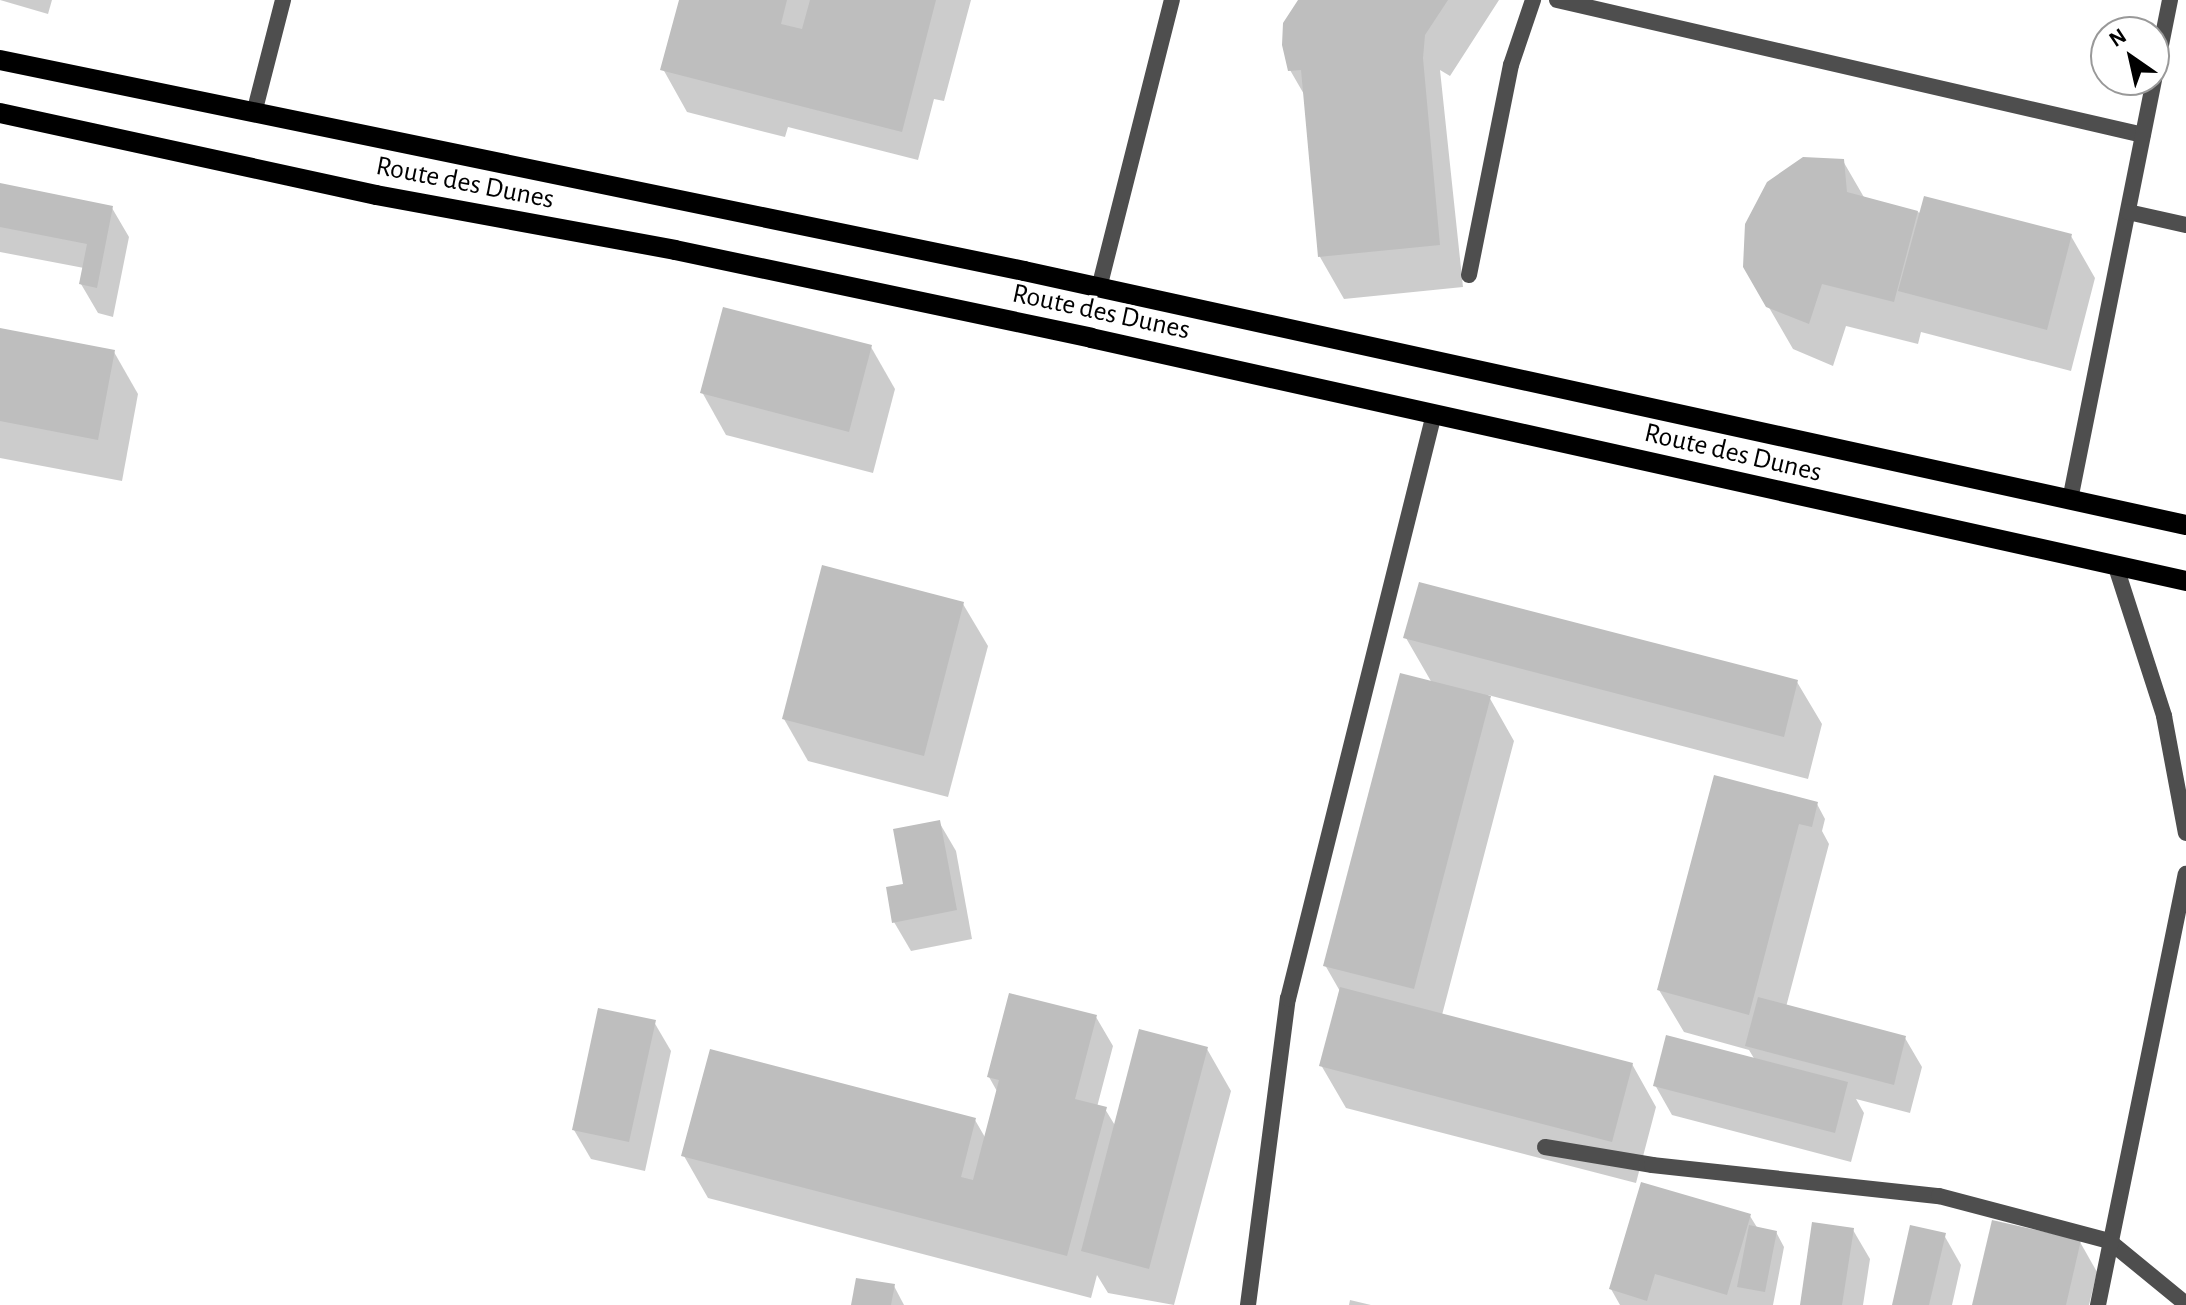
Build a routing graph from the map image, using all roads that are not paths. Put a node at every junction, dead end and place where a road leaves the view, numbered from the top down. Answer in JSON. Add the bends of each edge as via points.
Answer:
{"nodes":[{"id":1,"x":283,"y":0,"type":"edge"},
{"id":2,"x":1172,"y":0,"type":"edge"},
{"id":3,"x":1533,"y":0,"type":"edge"},
{"id":4,"x":1557,"y":0,"type":"edge"},
{"id":5,"x":2170,"y":0,"type":"edge"},
{"id":6,"x":0,"y":60,"type":"edge"},
{"id":7,"x":0,"y":113,"type":"edge"},
{"id":8,"x":254,"y":113,"type":"junction"},
{"id":9,"x":2143,"y":135,"type":"junction"},
{"id":10,"x":2128,"y":212,"type":"junction"},
{"id":11,"x":2186,"y":225,"type":"edge"},
{"id":12,"x":1469,"y":275,"type":"dead end"},
{"id":13,"x":1099,"y":288,"type":"junction"},
{"id":14,"x":1434,"y":414,"type":"junction"},
{"id":15,"x":2070,"y":500,"type":"junction"},
{"id":16,"x":2186,"y":525,"type":"edge"},
{"id":17,"x":2116,"y":567,"type":"junction"},
{"id":18,"x":2186,"y":581,"type":"edge"},
{"id":19,"x":2186,"y":833,"type":"edge"},
{"id":20,"x":2186,"y":874,"type":"edge"},
{"id":21,"x":1545,"y":1147,"type":"dead end"},
{"id":22,"x":2109,"y":1241,"type":"junction"},
{"id":23,"x":2186,"y":1304,"type":"edge"},
{"id":24,"x":1248,"y":1305,"type":"edge"},
{"id":25,"x":2098,"y":1305,"type":"edge"}],
"edges":[{"from":1,"to":8,"type":"street"},
{"from":2,"to":13,"type":"street"},
{"from":3,"to":12,"type":"street","via":[[1511,65]]},
{"from":4,"to":9,"type":"street"},
{"from":5,"to":9,"type":"street"},
{"from":6,"to":8,"type":"main road","name":"Route des Dunes"},
{"from":7,"to":14,"type":"main road","name":"Route des Dunes","via":[[376,195],[690,253]]},
{"from":8,"to":13,"type":"main road","name":"Route des Dunes"},
{"from":9,"to":10,"type":"street"},
{"from":10,"to":11,"type":"street"},
{"from":10,"to":15,"type":"street"},
{"from":13,"to":15,"type":"main road","name":"Route des Dunes"},
{"from":14,"to":17,"type":"main road","name":"Route des Dunes"},
{"from":14,"to":24,"type":"street","via":[[1288,999]]},
{"from":15,"to":16,"type":"main road","name":"Route des Dunes"},
{"from":17,"to":18,"type":"main road","name":"Route des Dunes"},
{"from":17,"to":19,"type":"street","via":[[2164,716]]},
{"from":20,"to":22,"type":"street"},
{"from":21,"to":22,"type":"street","via":[[1652,1165],[1939,1196]]},
{"from":22,"to":23,"type":"street"},
{"from":22,"to":25,"type":"street"}]}
